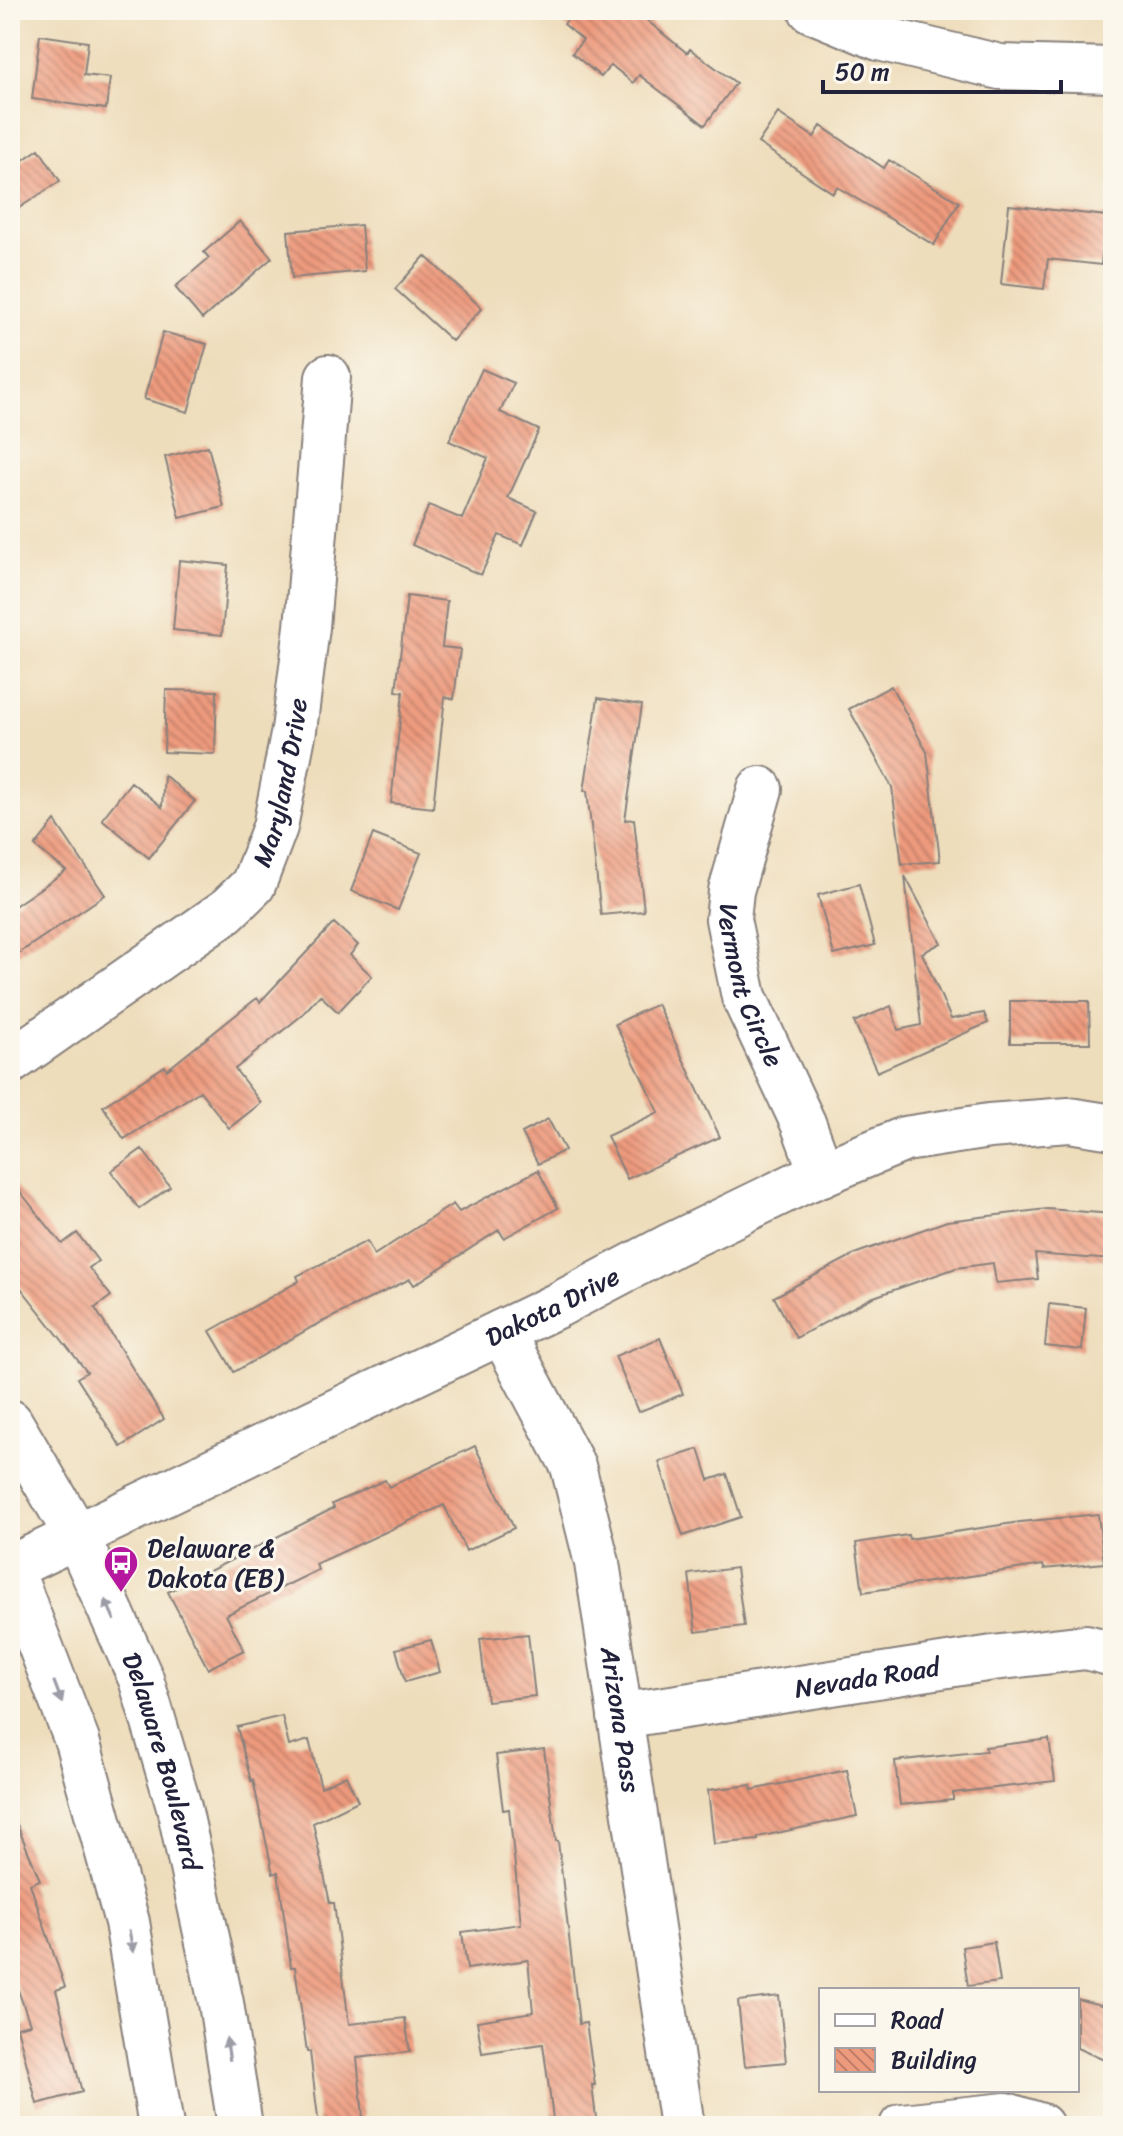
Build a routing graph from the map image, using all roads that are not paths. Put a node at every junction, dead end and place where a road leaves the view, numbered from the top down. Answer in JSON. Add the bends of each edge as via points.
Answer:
{"nodes":[{"id":1,"x":811,"y":10,"type":"edge"},
{"id":2,"x":1113,"y":70,"type":"edge"},
{"id":3,"x":328,"y":377,"type":"dead end"},
{"id":4,"x":760,"y":789,"type":"dead end"},
{"id":5,"x":10,"y":1062,"type":"edge"},
{"id":6,"x":1113,"y":1127,"type":"edge"},
{"id":7,"x":822,"y":1174,"type":"junction"},
{"id":8,"x":502,"y":1332,"type":"junction"},
{"id":9,"x":10,"y":1422,"type":"edge"},
{"id":10,"x":77,"y":1536,"type":"junction"},
{"id":11,"x":10,"y":1568,"type":"edge"},
{"id":12,"x":1113,"y":1654,"type":"edge"},
{"id":13,"x":620,"y":1716,"type":"junction"},
{"id":14,"x":161,"y":2126,"type":"edge"},
{"id":15,"x":240,"y":2126,"type":"edge"},
{"id":16,"x":682,"y":2126,"type":"edge"},
{"id":17,"x":902,"y":2126,"type":"edge"},
{"id":18,"x":1041,"y":2126,"type":"edge"}],
"edges":[{"from":1,"to":2,"type":"street","via":[[879,38],[1000,67]]},
{"from":3,"to":5,"type":"street","name":"Maryland Drive","via":[[294,730],[275,827],[253,885],[226,911]]},
{"from":4,"to":7,"type":"street","name":"Vermont Circle","via":[[728,919],[744,997]]},
{"from":6,"to":7,"type":"street","name":"Dakota Drive","via":[[1069,1120],[905,1139]]},
{"from":7,"to":8,"type":"street","name":"Dakota Drive"},
{"from":8,"to":10,"type":"street","name":"Dakota Drive"},
{"from":8,"to":13,"type":"street","name":"Arizona Pass","via":[[573,1466],[597,1563]]},
{"from":9,"to":10,"type":"street","name":"Delaware Boulevard"},
{"from":10,"to":11,"type":"street","name":"Dakota Drive"},
{"from":15,"to":10,"type":"street","name":"Delaware Boulevard","one_way":true,"via":[[221,2003],[179,1807],[141,1679]]},
{"from":11,"to":14,"type":"street","one_way":true,"via":[[77,1741],[127,1922]]},
{"from":12,"to":13,"type":"street","name":"Nevada Road","via":[[1086,1647],[993,1658]]},
{"from":13,"to":16,"type":"street","name":"Arizona Pass"},
{"from":17,"to":18,"type":"street","via":[[1006,2115]]}]}
